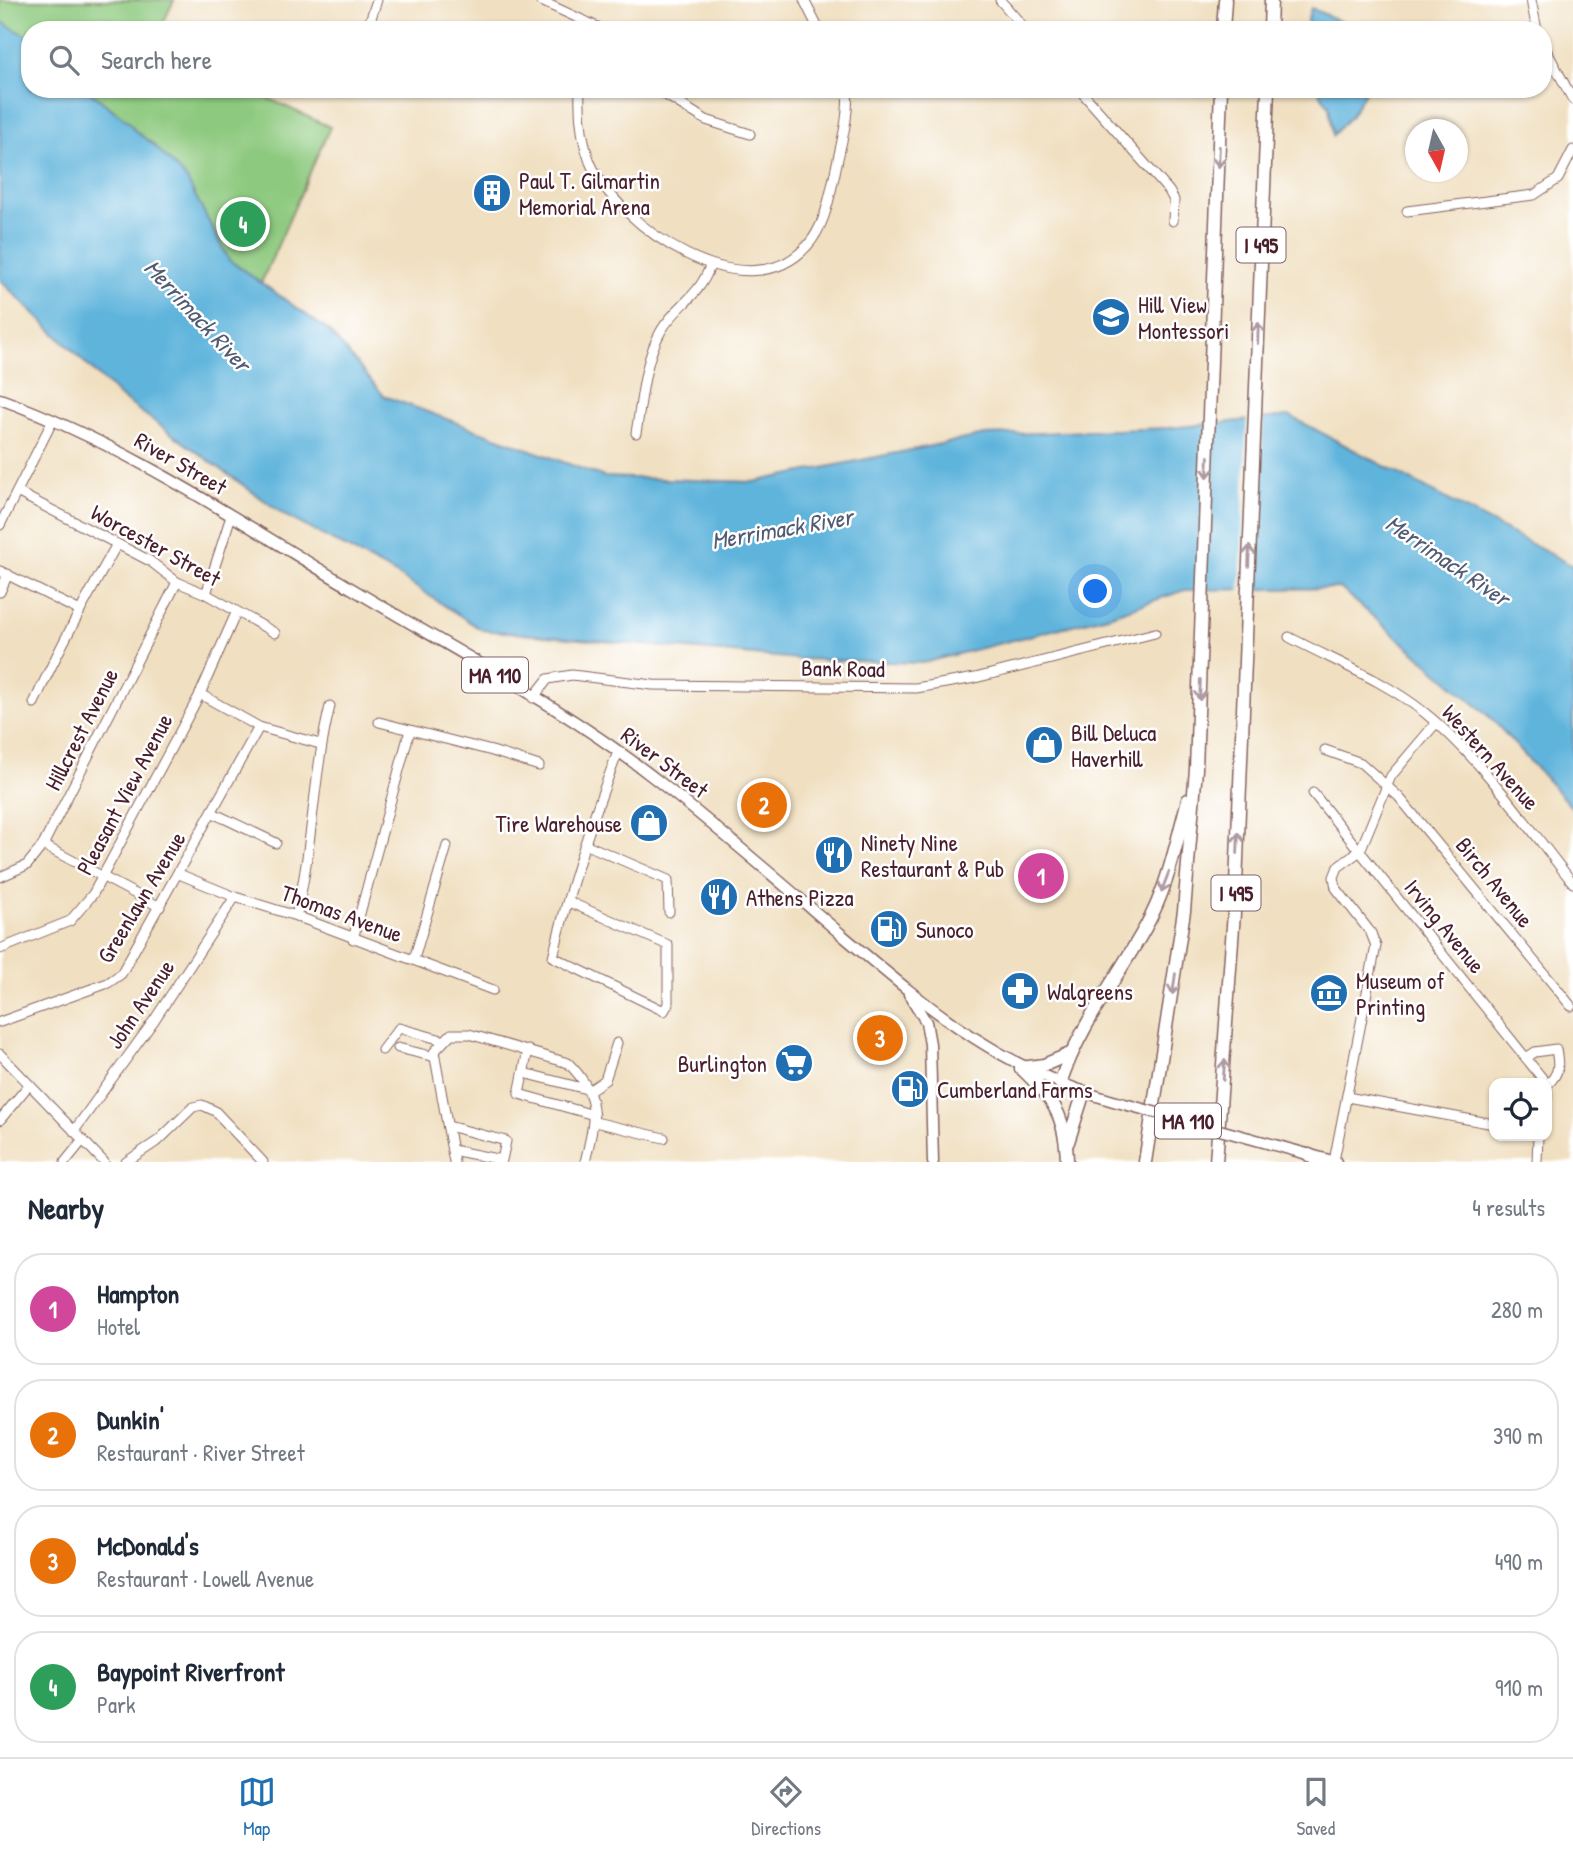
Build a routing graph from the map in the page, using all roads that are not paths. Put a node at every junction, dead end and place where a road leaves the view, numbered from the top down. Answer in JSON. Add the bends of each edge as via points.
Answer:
{"nodes":[{"id":1,"x":377,"y":0,"type":"edge"},
{"id":2,"x":539,"y":0,"type":"edge"},
{"id":3,"x":804,"y":0,"type":"edge"},
{"id":4,"x":1000,"y":0,"type":"edge"},
{"id":5,"x":1224,"y":0,"type":"edge"},
{"id":6,"x":1271,"y":0,"type":"edge"},
{"id":7,"x":1531,"y":0,"type":"edge"},
{"id":8,"x":370,"y":21,"type":"edge"},
{"id":9,"x":582,"y":21,"type":"edge"},
{"id":10,"x":814,"y":21,"type":"edge"},
{"id":11,"x":1018,"y":21,"type":"edge"},
{"id":12,"x":1224,"y":21,"type":"edge"},
{"id":13,"x":1270,"y":21,"type":"edge"},
{"id":14,"x":1536,"y":21,"type":"edge"},
{"id":15,"x":1552,"y":61,"type":"edge"},
{"id":16,"x":581,"y":98,"type":"edge"},
{"id":17,"x":671,"y":98,"type":"edge"},
{"id":18,"x":848,"y":98,"type":"edge"},
{"id":19,"x":1087,"y":98,"type":"edge"},
{"id":20,"x":1221,"y":98,"type":"edge"},
{"id":21,"x":1268,"y":98,"type":"edge"},
{"id":22,"x":1573,"y":100,"type":"edge"},
{"id":23,"x":750,"y":134,"type":"dead end"},
{"id":24,"x":1573,"y":150,"type":"edge"},
{"id":25,"x":1407,"y":211,"type":"dead end"},
{"id":26,"x":1173,"y":221,"type":"dead end"},
{"id":27,"x":710,"y":266,"type":"junction"},
{"id":28,"x":0,"y":399,"type":"edge"},
{"id":29,"x":53,"y":420,"type":"junction"},
{"id":30,"x":636,"y":433,"type":"dead end"},
{"id":31,"x":17,"y":492,"type":"junction"},
{"id":32,"x":231,"y":516,"type":"junction"},
{"id":33,"x":0,"y":524,"type":"edge"},
{"id":34,"x":117,"y":544,"type":"junction"},
{"id":35,"x":4,"y":573,"type":"edge"},
{"id":36,"x":177,"y":582,"type":"junction"},
{"id":37,"x":0,"y":592,"type":"edge"},
{"id":38,"x":206,"y":594,"type":"junction"},
{"id":39,"x":78,"y":610,"type":"junction"},
{"id":40,"x":236,"y":613,"type":"junction"},
{"id":41,"x":275,"y":633,"type":"dead end"},
{"id":42,"x":1155,"y":633,"type":"dead end"},
{"id":43,"x":1289,"y":637,"type":"dead end"},
{"id":44,"x":200,"y":694,"type":"junction"},
{"id":45,"x":533,"y":698,"type":"junction"},
{"id":46,"x":34,"y":703,"type":"dead end"},
{"id":47,"x":330,"y":706,"type":"dead end"},
{"id":48,"x":379,"y":722,"type":"dead end"},
{"id":49,"x":1436,"y":723,"type":"junction"},
{"id":50,"x":259,"y":727,"type":"junction"},
{"id":51,"x":410,"y":730,"type":"junction"},
{"id":52,"x":320,"y":744,"type":"junction"},
{"id":53,"x":1325,"y":750,"type":"dead end"},
{"id":54,"x":618,"y":752,"type":"junction"},
{"id":55,"x":539,"y":766,"type":"dead end"},
{"id":56,"x":1196,"y":769,"type":"junction"},
{"id":57,"x":1385,"y":786,"type":"junction"},
{"id":58,"x":1313,"y":793,"type":"dead end"},
{"id":59,"x":213,"y":813,"type":"junction"},
{"id":60,"x":276,"y":843,"type":"dead end"},
{"id":61,"x":43,"y":845,"type":"junction"},
{"id":62,"x":587,"y":845,"type":"junction"},
{"id":63,"x":447,"y":846,"type":"dead end"},
{"id":64,"x":1360,"y":851,"type":"junction"},
{"id":65,"x":179,"y":874,"type":"junction"},
{"id":66,"x":0,"y":877,"type":"edge"},
{"id":67,"x":104,"y":877,"type":"junction"},
{"id":68,"x":1573,"y":883,"type":"edge"},
{"id":69,"x":235,"y":897,"type":"junction"},
{"id":70,"x":569,"y":902,"type":"junction"},
{"id":71,"x":160,"y":907,"type":"junction"},
{"id":72,"x":669,"y":912,"type":"dead end"},
{"id":73,"x":296,"y":916,"type":"junction"},
{"id":74,"x":353,"y":939,"type":"junction"},
{"id":75,"x":0,"y":948,"type":"edge"},
{"id":76,"x":414,"y":959,"type":"junction"},
{"id":77,"x":493,"y":990,"type":"dead end"},
{"id":78,"x":908,"y":991,"type":"junction"},
{"id":79,"x":1571,"y":1006,"type":"edge"},
{"id":80,"x":945,"y":1020,"type":"junction"},
{"id":81,"x":0,"y":1022,"type":"edge"},
{"id":82,"x":442,"y":1040,"type":"junction"},
{"id":83,"x":617,"y":1042,"type":"dead end"},
{"id":84,"x":930,"y":1044,"type":"junction"},
{"id":85,"x":398,"y":1048,"type":"dead end"},
{"id":86,"x":382,"y":1049,"type":"dead end"},
{"id":87,"x":528,"y":1050,"type":"junction"},
{"id":88,"x":0,"y":1054,"type":"edge"},
{"id":89,"x":1070,"y":1054,"type":"junction"},
{"id":90,"x":435,"y":1057,"type":"junction"},
{"id":91,"x":1527,"y":1058,"type":"junction"},
{"id":92,"x":1021,"y":1068,"type":"junction"},
{"id":93,"x":524,"y":1073,"type":"junction"},
{"id":94,"x":1542,"y":1078,"type":"edge"},
{"id":95,"x":1552,"y":1080,"type":"edge"},
{"id":96,"x":1060,"y":1083,"type":"junction"},
{"id":97,"x":28,"y":1086,"type":"junction"},
{"id":98,"x":590,"y":1090,"type":"junction"},
{"id":99,"x":1084,"y":1092,"type":"junction"},
{"id":100,"x":1347,"y":1097,"type":"junction"},
{"id":101,"x":594,"y":1119,"type":"junction"},
{"id":102,"x":0,"y":1120,"type":"edge"},
{"id":103,"x":1489,"y":1123,"type":"edge"},
{"id":104,"x":448,"y":1126,"type":"junction"},
{"id":105,"x":74,"y":1131,"type":"junction"},
{"id":106,"x":664,"y":1138,"type":"dead end"},
{"id":107,"x":82,"y":1141,"type":"junction"},
{"id":108,"x":1538,"y":1141,"type":"edge"},
{"id":109,"x":1067,"y":1147,"type":"junction"},
{"id":110,"x":452,"y":1150,"type":"junction"},
{"id":111,"x":1314,"y":1158,"type":"edge"},
{"id":112,"x":1537,"y":1159,"type":"edge"},
{"id":113,"x":65,"y":1162,"type":"edge"},
{"id":114,"x":104,"y":1162,"type":"edge"},
{"id":115,"x":126,"y":1162,"type":"edge"},
{"id":116,"x":263,"y":1162,"type":"edge"},
{"id":117,"x":454,"y":1162,"type":"edge"},
{"id":118,"x":585,"y":1162,"type":"edge"},
{"id":119,"x":933,"y":1162,"type":"edge"},
{"id":120,"x":1067,"y":1162,"type":"edge"},
{"id":121,"x":1145,"y":1162,"type":"edge"},
{"id":122,"x":1216,"y":1162,"type":"edge"},
{"id":123,"x":1335,"y":1162,"type":"edge"}],
"edges":[{"from":1,"to":8,"type":"street"},
{"from":2,"to":9,"type":"street"},
{"from":3,"to":10,"type":"street"},
{"from":4,"to":11,"type":"street"},
{"from":5,"to":12,"type":"highway"},
{"from":6,"to":13,"type":"highway"},
{"from":7,"to":14,"type":"street"},
{"from":15,"to":22,"type":"street"},
{"from":16,"to":27,"type":"street","via":[[583,141],[605,186],[653,232]]},
{"from":17,"to":23,"type":"street","via":[[706,120]]},
{"from":18,"to":27,"type":"street","via":[[829,202],[819,230],[806,247],[792,259],[767,269]]},
{"from":19,"to":26,"type":"street","via":[[1174,200]]},
{"from":20,"to":56,"type":"highway","number":"I 495","one_way":true},
{"from":122,"to":21,"type":"highway","number":"I 495","one_way":true,"via":[[1232,959]]},
{"from":24,"to":25,"type":"street","via":[[1558,179],[1534,195]]},
{"from":27,"to":30,"type":"street","via":[[703,285],[674,314],[651,349]]},
{"from":28,"to":29,"type":"main road","name":"River Street","number":"MA 110"},
{"from":29,"to":31,"type":"street"},
{"from":29,"to":32,"type":"main road","name":"River Street","number":"MA 110","via":[[124,453]]},
{"from":31,"to":33,"type":"street"},
{"from":31,"to":34,"type":"street","name":"Worcester Street"},
{"from":32,"to":38,"type":"street"},
{"from":32,"to":45,"type":"main road","name":"River Street","number":"MA 110"},
{"from":34,"to":36,"type":"street","name":"Worcester Street"},
{"from":34,"to":39,"type":"street"},
{"from":35,"to":37,"type":"street"},
{"from":35,"to":39,"type":"street"},
{"from":36,"to":38,"type":"street","name":"Worcester Street"},
{"from":36,"to":61,"type":"street","name":"Hillcrest Avenue"},
{"from":38,"to":40,"type":"street","name":"Worcester Street"},
{"from":39,"to":46,"type":"street"},
{"from":40,"to":41,"type":"street","name":"Worcester Street"},
{"from":40,"to":44,"type":"street","name":"Pleasant View Avenue"},
{"from":42,"to":45,"type":"street","name":"Bank Road","via":[[916,688],[653,685],[572,676],[548,679]]},
{"from":43,"to":49,"type":"street","name":"Western Avenue","via":[[1387,686]]},
{"from":44,"to":50,"type":"street"},
{"from":44,"to":67,"type":"street","name":"Pleasant View Avenue"},
{"from":45,"to":54,"type":"main road","name":"River Street","number":"MA 110"},
{"from":47,"to":52,"type":"street"},
{"from":48,"to":51,"type":"street"},
{"from":49,"to":57,"type":"street"},
{"from":49,"to":68,"type":"street","name":"Western Avenue"},
{"from":50,"to":52,"type":"street"},
{"from":50,"to":59,"type":"street","name":"Greenlawn Avenue"},
{"from":51,"to":55,"type":"street"},
{"from":51,"to":74,"type":"street"},
{"from":52,"to":73,"type":"street"},
{"from":53,"to":57,"type":"street","name":"Birch Avenue","via":[[1361,763]]},
{"from":54,"to":62,"type":"street"},
{"from":54,"to":78,"type":"main road","name":"River Street","number":"MA 110","via":[[700,813]]},
{"from":56,"to":89,"type":"highway","one_way":true,"via":[[1159,898]]},
{"from":56,"to":121,"type":"highway","number":"I 495","one_way":true,"via":[[1181,936]]},
{"from":57,"to":64,"type":"street"},
{"from":57,"to":79,"type":"street","name":"Birch Avenue","via":[[1425,826]]},
{"from":58,"to":64,"type":"street","name":"Irving Avenue"},
{"from":59,"to":60,"type":"street"},
{"from":59,"to":65,"type":"street","name":"Greenlawn Avenue"},
{"from":61,"to":66,"type":"street","name":"Hillcrest Avenue","via":[[27,865]]},
{"from":61,"to":67,"type":"street"},
{"from":62,"to":70,"type":"street"},
{"from":62,"to":72,"type":"street","via":[[668,880]]},
{"from":63,"to":76,"type":"street"},
{"from":64,"to":91,"type":"street","name":"Irving Avenue"},
{"from":64,"to":100,"type":"street","via":[[1338,867],[1334,877],[1336,888],[1376,946]]},
{"from":65,"to":69,"type":"street","name":"Thomas Avenue"},
{"from":65,"to":71,"type":"street","name":"Greenlawn Avenue"},
{"from":67,"to":71,"type":"street"},
{"from":67,"to":75,"type":"street","name":"Pleasant View Avenue","via":[[70,921]]},
{"from":69,"to":73,"type":"street","name":"Thomas Avenue"},
{"from":69,"to":105,"type":"street","name":"John Avenue"},
{"from":70,"to":70,"type":"street","via":[[668,946],[668,1004],[664,1011],[553,957]]},
{"from":71,"to":81,"type":"street","name":"Greenlawn Avenue","via":[[125,969],[113,981]]},
{"from":73,"to":74,"type":"street","name":"Thomas Avenue"},
{"from":74,"to":76,"type":"street","name":"Thomas Avenue"},
{"from":76,"to":77,"type":"street","name":"Thomas Avenue"},
{"from":78,"to":80,"type":"main road","name":"River Street","number":"MA 110"},
{"from":78,"to":84,"type":"main road","via":[[926,1022]]},
{"from":80,"to":84,"type":"main road"},
{"from":80,"to":92,"type":"main road","name":"River Street","number":"MA 110"},
{"from":82,"to":86,"type":"street","via":[[399,1028]]},
{"from":82,"to":87,"type":"street","via":[[451,1034],[470,1034]]},
{"from":82,"to":90,"type":"street"},
{"from":83,"to":98,"type":"street","via":[[605,1080]]},
{"from":84,"to":119,"type":"main road"},
{"from":85,"to":90,"type":"street"},
{"from":87,"to":93,"type":"street"},
{"from":87,"to":98,"type":"street","via":[[568,1063]]},
{"from":88,"to":97,"type":"street"},
{"from":89,"to":92,"type":"highway"},
{"from":89,"to":96,"type":"highway"},
{"from":90,"to":104,"type":"street"},
{"from":91,"to":94,"type":"street","name":"Irving Avenue"},
{"from":91,"to":95,"type":"street","via":[[1556,1049],[1559,1067]]},
{"from":92,"to":96,"type":"main road","name":"River Street","number":"MA 110"},
{"from":92,"to":109,"type":"highway","via":[[1054,1102]]},
{"from":93,"to":98,"type":"street"},
{"from":93,"to":101,"type":"street","via":[[519,1094]]},
{"from":96,"to":99,"type":"main road","name":"River Street","number":"MA 110"},
{"from":97,"to":102,"type":"street"},
{"from":97,"to":105,"type":"street"},
{"from":98,"to":101,"type":"street"},
{"from":99,"to":109,"type":"highway"},
{"from":99,"to":111,"type":"main road","name":"River Street","number":"MA 110","bridge":true},
{"from":100,"to":103,"type":"street"},
{"from":100,"to":123,"type":"street"},
{"from":101,"to":106,"type":"street"},
{"from":101,"to":118,"type":"street"},
{"from":104,"to":110,"type":"street"},
{"from":104,"to":110,"type":"street","via":[[506,1141],[502,1160]]},
{"from":105,"to":107,"type":"street"},
{"from":107,"to":113,"type":"street"},
{"from":107,"to":114,"type":"street"},
{"from":108,"to":112,"type":"street"},
{"from":109,"to":120,"type":"highway"},
{"from":110,"to":117,"type":"street"},
{"from":111,"to":123,"type":"main road","name":"River Street","number":"MA 110"},
{"from":115,"to":116,"type":"street","via":[[159,1140],[193,1107],[202,1105],[215,1111]]}]}
